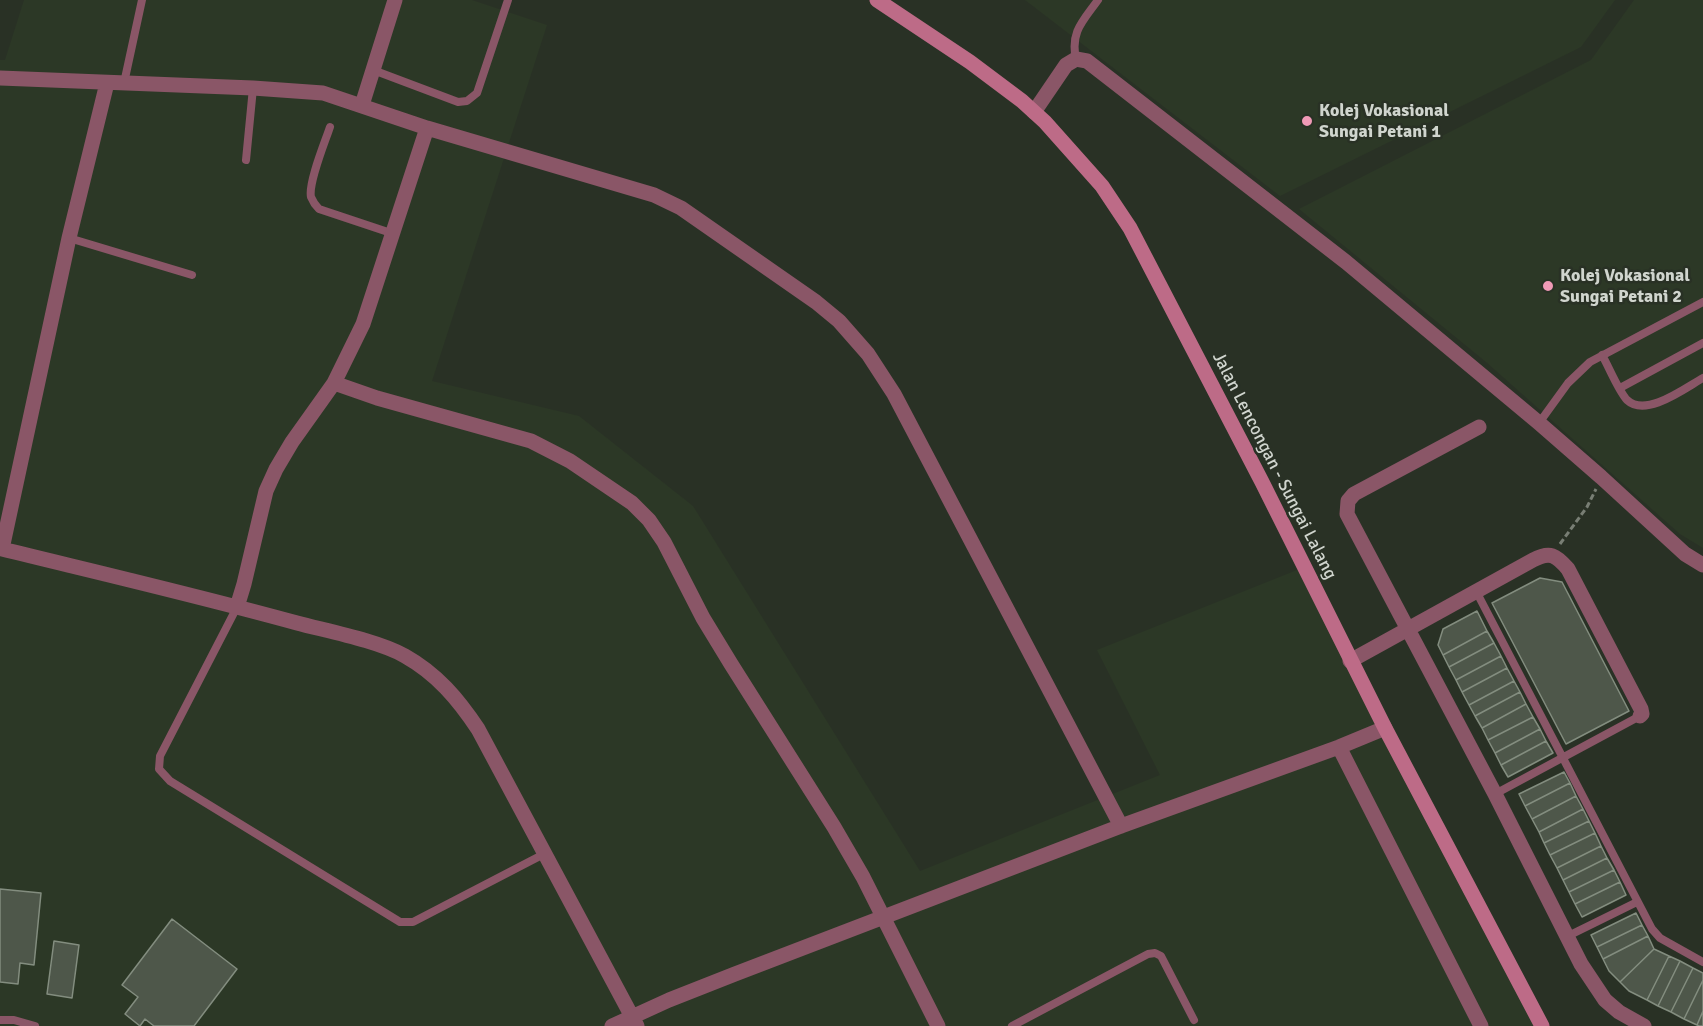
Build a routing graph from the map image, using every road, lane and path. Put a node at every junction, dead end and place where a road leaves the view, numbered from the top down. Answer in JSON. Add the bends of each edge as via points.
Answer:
{"nodes":[{"id":1,"x":142,"y":0,"type":"edge"},
{"id":2,"x":395,"y":0,"type":"edge"},
{"id":3,"x":508,"y":0,"type":"edge"},
{"id":4,"x":878,"y":0,"type":"edge"},
{"id":5,"x":1098,"y":0,"type":"edge"},
{"id":6,"x":1076,"y":60,"type":"junction"},
{"id":7,"x":373,"y":70,"type":"junction"},
{"id":8,"x":0,"y":78,"type":"edge"},
{"id":9,"x":107,"y":83,"type":"junction"},
{"id":10,"x":124,"y":83,"type":"junction"},
{"id":11,"x":253,"y":88,"type":"junction"},
{"id":12,"x":362,"y":105,"type":"junction"},
{"id":13,"x":1035,"y":112,"type":"junction"},
{"id":14,"x":330,"y":127,"type":"dead end"},
{"id":15,"x":427,"y":128,"type":"junction"},
{"id":16,"x":246,"y":160,"type":"dead end"},
{"id":17,"x":394,"y":234,"type":"junction"},
{"id":18,"x":69,"y":238,"type":"junction"},
{"id":19,"x":192,"y":274,"type":"dead end"},
{"id":20,"x":1703,"y":303,"type":"edge"},
{"id":21,"x":1703,"y":343,"type":"edge"},
{"id":22,"x":1602,"y":355,"type":"junction"},
{"id":23,"x":1703,"y":378,"type":"edge"},
{"id":24,"x":334,"y":383,"type":"junction"},
{"id":25,"x":1620,"y":388,"type":"junction"},
{"id":26,"x":1539,"y":423,"type":"junction"},
{"id":27,"x":1479,"y":427,"type":"dead end"},
{"id":28,"x":1601,"y":477,"type":"junction"},
{"id":29,"x":1,"y":551,"type":"edge"},
{"id":30,"x":1552,"y":555,"type":"junction"},
{"id":31,"x":1703,"y":566,"type":"edge"},
{"id":32,"x":1476,"y":591,"type":"junction"},
{"id":33,"x":237,"y":607,"type":"junction"},
{"id":34,"x":1408,"y":630,"type":"junction"},
{"id":35,"x":1350,"y":660,"type":"junction"},
{"id":36,"x":1640,"y":717,"type":"joint"},
{"id":37,"x":1385,"y":728,"type":"junction"},
{"id":38,"x":1339,"y":747,"type":"junction"},
{"id":39,"x":1562,"y":758,"type":"junction"},
{"id":40,"x":1495,"y":794,"type":"junction"},
{"id":41,"x":1121,"y":826,"type":"junction"},
{"id":42,"x":544,"y":854,"type":"junction"},
{"id":43,"x":1637,"y":902,"type":"junction"},
{"id":44,"x":883,"y":918,"type":"junction"},
{"id":45,"x":1568,"y":936,"type":"junction"},
{"id":46,"x":1703,"y":962,"type":"edge"},
{"id":47,"x":0,"y":1020,"type":"edge"},
{"id":48,"x":1194,"y":1020,"type":"dead end"},
{"id":49,"x":634,"y":1021,"type":"edge"},
{"id":50,"x":35,"y":1026,"type":"edge"},
{"id":51,"x":612,"y":1026,"type":"edge"},
{"id":52,"x":938,"y":1026,"type":"edge"},
{"id":53,"x":1012,"y":1026,"type":"edge"},
{"id":54,"x":1481,"y":1026,"type":"edge"},
{"id":55,"x":1542,"y":1026,"type":"edge"},
{"id":56,"x":1644,"y":1026,"type":"edge"}],
"edges":[{"from":1,"to":10,"type":"lane"},
{"from":2,"to":7,"type":"street"},
{"from":3,"to":7,"type":"lane","via":[[477,93],[467,101],[458,102]]},
{"from":4,"to":13,"type":"street","name":"Jalan Lencongan - Sungai Lalang"},
{"from":5,"to":6,"type":"lane","via":[[1078,28],[1073,45]]},
{"from":6,"to":13,"type":"street","via":[[1066,65]]},
{"from":6,"to":26,"type":"street","via":[[1087,61],[1346,262]]},
{"from":7,"to":12,"type":"street"},
{"from":8,"to":9,"type":"street"},
{"from":9,"to":10,"type":"street"},
{"from":9,"to":18,"type":"street"},
{"from":10,"to":11,"type":"street"},
{"from":11,"to":12,"type":"street","via":[[322,93]]},
{"from":11,"to":16,"type":"lane"},
{"from":12,"to":15,"type":"street"},
{"from":13,"to":35,"type":"street","name":"Jalan Lencongan - Sungai Lalang","via":[[1122,214]]},
{"from":14,"to":17,"type":"lane","via":[[312,183],[314,203],[319,209]]},
{"from":15,"to":17,"type":"street"},
{"from":15,"to":41,"type":"street","via":[[643,192],[681,208],[839,321],[868,354],[894,394]]},
{"from":17,"to":24,"type":"street","via":[[363,324]]},
{"from":18,"to":19,"type":"lane"},
{"from":18,"to":29,"type":"street"},
{"from":20,"to":22,"type":"lane"},
{"from":21,"to":25,"type":"lane"},
{"from":22,"to":25,"type":"lane"},
{"from":22,"to":26,"type":"lane","via":[[1578,371]]},
{"from":23,"to":25,"type":"lane","via":[[1650,406],[1637,406],[1626,399]]},
{"from":24,"to":33,"type":"street","via":[[292,442],[266,491]]},
{"from":24,"to":44,"type":"street","via":[[531,441],[570,461],[632,502],[664,542],[703,618],[834,827]]},
{"from":26,"to":28,"type":"street"},
{"from":27,"to":34,"type":"street","via":[[1354,494],[1348,501],[1347,514]]},
{"from":28,"to":30,"type":"path","via":[[1587,507]]},
{"from":28,"to":31,"type":"street"},
{"from":29,"to":33,"type":"street"},
{"from":30,"to":32,"type":"street","via":[[1542,555]]},
{"from":30,"to":36,"type":"street","via":[[1568,569],[1641,709]]},
{"from":32,"to":34,"type":"street"},
{"from":32,"to":39,"type":"lane"},
{"from":33,"to":42,"type":"street","via":[[372,644],[424,667],[460,702],[478,729]]},
{"from":33,"to":42,"type":"lane","via":[[160,756],[159,769],[170,781],[400,922],[413,922]]},
{"from":34,"to":35,"type":"street"},
{"from":34,"to":40,"type":"street"},
{"from":35,"to":37,"type":"street","name":"Jalan Lencongan - Sungai Lalang"},
{"from":36,"to":39,"type":"lane"},
{"from":37,"to":38,"type":"street"},
{"from":37,"to":55,"type":"street","name":"Jalan Lencongan - Sungai Lalang"},
{"from":38,"to":41,"type":"street"},
{"from":38,"to":54,"type":"street"},
{"from":39,"to":40,"type":"lane"},
{"from":39,"to":43,"type":"lane"},
{"from":40,"to":45,"type":"street"},
{"from":41,"to":44,"type":"street"},
{"from":42,"to":49,"type":"street"},
{"from":43,"to":45,"type":"lane"},
{"from":43,"to":46,"type":"lane","via":[[1660,938]]},
{"from":44,"to":49,"type":"street"},
{"from":44,"to":52,"type":"street"},
{"from":45,"to":56,"type":"street","via":[[1605,1000]]},
{"from":47,"to":50,"type":"lane"},
{"from":48,"to":53,"type":"lane","via":[[1161,956],[1155,952]]},
{"from":49,"to":51,"type":"street"}]}
